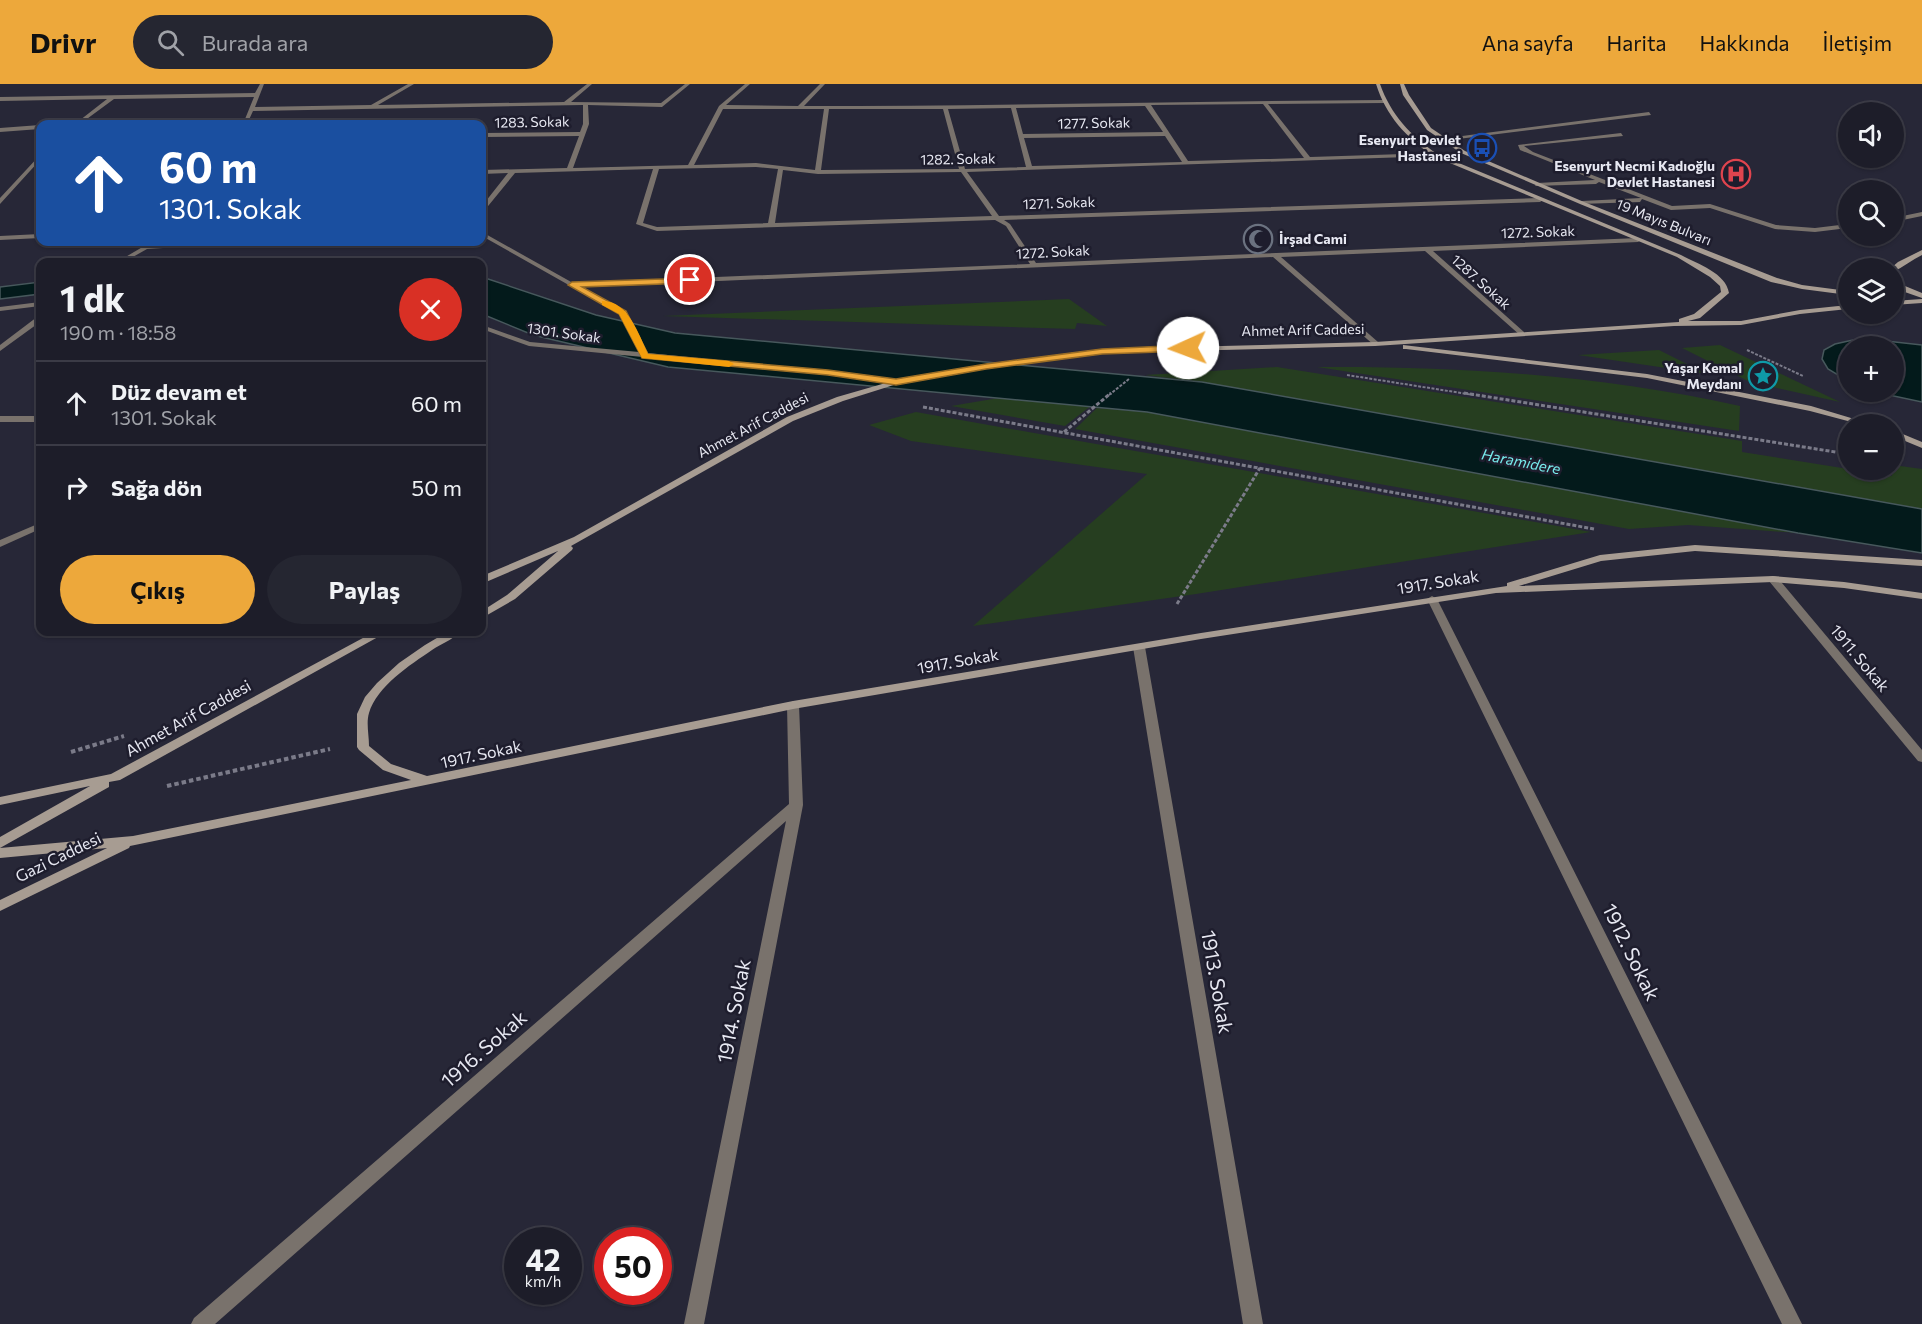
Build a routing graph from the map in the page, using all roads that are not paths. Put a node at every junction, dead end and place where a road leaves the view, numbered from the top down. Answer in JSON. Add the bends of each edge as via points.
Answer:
{"nodes":[{"id":1,"x":262,"y":84,"type":"edge"},
{"id":2,"x":412,"y":84,"type":"edge"},
{"id":3,"x":590,"y":84,"type":"edge"},
{"id":4,"x":688,"y":84,"type":"edge"},
{"id":5,"x":748,"y":84,"type":"edge"},
{"id":6,"x":823,"y":84,"type":"edge"},
{"id":7,"x":1378,"y":84,"type":"edge"},
{"id":8,"x":1402,"y":84,"type":"edge"},
{"id":9,"x":256,"y":95,"type":"junction"},
{"id":10,"x":113,"y":97,"type":"junction"},
{"id":11,"x":0,"y":99,"type":"edge"},
{"id":12,"x":1263,"y":101,"type":"junction"},
{"id":13,"x":1383,"y":102,"type":"junction"},
{"id":14,"x":566,"y":103,"type":"junction"},
{"id":15,"x":585,"y":104,"type":"junction"},
{"id":16,"x":1147,"y":104,"type":"junction"},
{"id":17,"x":373,"y":106,"type":"junction"},
{"id":18,"x":721,"y":107,"type":"junction"},
{"id":19,"x":945,"y":107,"type":"junction"},
{"id":20,"x":1013,"y":107,"type":"junction"},
{"id":21,"x":799,"y":108,"type":"junction"},
{"id":22,"x":827,"y":108,"type":"junction"},
{"id":23,"x":251,"y":109,"type":"junction"},
{"id":24,"x":1648,"y":114,"type":"dead end"},
{"id":25,"x":82,"y":120,"type":"edge"},
{"id":26,"x":246,"y":120,"type":"edge"},
{"id":27,"x":36,"y":127,"type":"edge"},
{"id":28,"x":0,"y":130,"type":"edge"},
{"id":29,"x":583,"y":134,"type":"junction"},
{"id":30,"x":1166,"y":134,"type":"junction"},
{"id":31,"x":486,"y":135,"type":"edge"},
{"id":32,"x":1621,"y":135,"type":"dead end"},
{"id":33,"x":1022,"y":136,"type":"junction"},
{"id":34,"x":1442,"y":139,"type":"junction"},
{"id":35,"x":1434,"y":155,"type":"junction"},
{"id":36,"x":1308,"y":159,"type":"junction"},
{"id":37,"x":36,"y":162,"type":"edge"},
{"id":38,"x":1186,"y":163,"type":"junction"},
{"id":39,"x":690,"y":167,"type":"junction"},
{"id":40,"x":781,"y":167,"type":"junction"},
{"id":41,"x":656,"y":168,"type":"junction"},
{"id":42,"x":1030,"y":169,"type":"junction"},
{"id":43,"x":569,"y":170,"type":"junction"},
{"id":44,"x":513,"y":171,"type":"junction"},
{"id":45,"x":963,"y":171,"type":"junction"},
{"id":46,"x":486,"y":172,"type":"edge"},
{"id":47,"x":818,"y":172,"type":"junction"},
{"id":48,"x":1600,"y":181,"type":"junction"},
{"id":49,"x":1537,"y":185,"type":"junction"},
{"id":50,"x":1540,"y":200,"type":"junction"},
{"id":51,"x":1646,"y":200,"type":"junction"},
{"id":52,"x":0,"y":202,"type":"edge"},
{"id":53,"x":1582,"y":203,"type":"junction"},
{"id":54,"x":486,"y":205,"type":"edge"},
{"id":55,"x":1922,"y":214,"type":"edge"},
{"id":56,"x":997,"y":218,"type":"junction"},
{"id":57,"x":1904,"y":218,"type":"edge"},
{"id":58,"x":771,"y":225,"type":"junction"},
{"id":59,"x":1838,"y":227,"type":"edge"},
{"id":60,"x":36,"y":236,"type":"edge"},
{"id":61,"x":486,"y":236,"type":"edge"},
{"id":62,"x":0,"y":238,"type":"edge"},
{"id":63,"x":1638,"y":240,"type":"junction"},
{"id":64,"x":162,"y":246,"type":"edge"},
{"id":65,"x":146,"y":247,"type":"joint"},
{"id":66,"x":1426,"y":248,"type":"junction"},
{"id":67,"x":1922,"y":252,"type":"edge"},
{"id":68,"x":1273,"y":254,"type":"junction"},
{"id":69,"x":127,"y":258,"type":"edge"},
{"id":70,"x":1904,"y":261,"type":"edge"},
{"id":71,"x":1034,"y":265,"type":"junction"},
{"id":72,"x":572,"y":285,"type":"junction"},
{"id":73,"x":1904,"y":289,"type":"edge"},
{"id":74,"x":1838,"y":292,"type":"edge"},
{"id":75,"x":1904,"y":299,"type":"edge"},
{"id":76,"x":1920,"y":300,"type":"edge"},
{"id":77,"x":1904,"y":302,"type":"edge"},
{"id":78,"x":36,"y":304,"type":"edge"},
{"id":79,"x":1838,"y":308,"type":"edge"},
{"id":80,"x":0,"y":309,"type":"edge"},
{"id":81,"x":36,"y":322,"type":"edge"},
{"id":82,"x":1674,"y":324,"type":"junction"},
{"id":83,"x":486,"y":331,"type":"edge"},
{"id":84,"x":1521,"y":334,"type":"junction"},
{"id":85,"x":1375,"y":344,"type":"junction"},
{"id":86,"x":0,"y":349,"type":"edge"},
{"id":87,"x":645,"y":356,"type":"junction"},
{"id":88,"x":896,"y":382,"type":"junction"},
{"id":89,"x":1838,"y":416,"type":"edge"},
{"id":90,"x":0,"y":419,"type":"edge"},
{"id":91,"x":36,"y":419,"type":"edge"},
{"id":92,"x":1904,"y":438,"type":"edge"},
{"id":93,"x":1922,"y":445,"type":"edge"},
{"id":94,"x":36,"y":528,"type":"edge"},
{"id":95,"x":578,"y":539,"type":"junction"},
{"id":96,"x":0,"y":544,"type":"edge"},
{"id":97,"x":1919,"y":562,"type":"edge"},
{"id":98,"x":486,"y":578,"type":"edge"},
{"id":99,"x":1773,"y":579,"type":"junction"},
{"id":100,"x":1496,"y":590,"type":"junction"},
{"id":101,"x":1922,"y":596,"type":"edge"},
{"id":102,"x":1432,"y":599,"type":"junction"},
{"id":103,"x":486,"y":613,"type":"edge"},
{"id":104,"x":374,"y":636,"type":"edge"},
{"id":105,"x":447,"y":636,"type":"edge"},
{"id":106,"x":1139,"y":647,"type":"junction"},
{"id":107,"x":794,"y":705,"type":"junction"},
{"id":108,"x":1922,"y":758,"type":"edge"},
{"id":109,"x":115,"y":777,"type":"junction"},
{"id":110,"x":429,"y":782,"type":"junction"},
{"id":111,"x":0,"y":801,"type":"edge"},
{"id":112,"x":796,"y":805,"type":"junction"},
{"id":113,"x":133,"y":841,"type":"junction"},
{"id":114,"x":0,"y":843,"type":"edge"},
{"id":115,"x":0,"y":853,"type":"edge"},
{"id":116,"x":0,"y":906,"type":"edge"},
{"id":117,"x":201,"y":1324,"type":"edge"},
{"id":118,"x":694,"y":1324,"type":"edge"},
{"id":119,"x":1253,"y":1324,"type":"edge"},
{"id":120,"x":1792,"y":1324,"type":"edge"}],
"edges":[{"from":1,"to":9,"type":"street"},
{"from":2,"to":17,"type":"street"},
{"from":3,"to":14,"type":"street"},
{"from":4,"to":15,"type":"street","via":[[662,105]]},
{"from":5,"to":18,"type":"street"},
{"from":6,"to":21,"type":"street"},
{"from":7,"to":13,"type":"main road","name":"19 Mayıs Bulvarı"},
{"from":8,"to":34,"type":"main road","name":"19 Mayıs Bulvarı","via":[[1429,129]]},
{"from":9,"to":10,"type":"street"},
{"from":9,"to":23,"type":"street"},
{"from":10,"to":11,"type":"street"},
{"from":10,"to":25,"type":"street"},
{"from":12,"to":13,"type":"street"},
{"from":12,"to":16,"type":"street"},
{"from":12,"to":36,"type":"street"},
{"from":13,"to":35,"type":"main road","name":"19 Mayıs Bulvarı","via":[[1411,138]]},
{"from":14,"to":15,"type":"street"},
{"from":14,"to":17,"type":"street"},
{"from":15,"to":29,"type":"street"},
{"from":16,"to":20,"type":"street"},
{"from":16,"to":30,"type":"street"},
{"from":17,"to":23,"type":"street"},
{"from":18,"to":21,"type":"street"},
{"from":18,"to":39,"type":"street"},
{"from":19,"to":20,"type":"street"},
{"from":19,"to":22,"type":"street"},
{"from":19,"to":45,"type":"street"},
{"from":20,"to":33,"type":"street"},
{"from":21,"to":22,"type":"street"},
{"from":22,"to":47,"type":"street"},
{"from":23,"to":26,"type":"street"},
{"from":24,"to":34,"type":"street"},
{"from":27,"to":28,"type":"street"},
{"from":29,"to":31,"type":"street","name":"1283. Sokak"},
{"from":29,"to":43,"type":"street"},
{"from":30,"to":33,"type":"street","name":"1277. Sokak"},
{"from":30,"to":38,"type":"street"},
{"from":32,"to":48,"type":"street","via":[[1521,145],[1530,153]]},
{"from":33,"to":42,"type":"street"},
{"from":34,"to":49,"type":"main road","name":"19 Mayıs Bulvarı","via":[[1472,157]]},
{"from":35,"to":36,"type":"street","name":"1282. Sokak"},
{"from":35,"to":50,"type":"main road","name":"19 Mayıs Bulvarı"},
{"from":36,"to":38,"type":"street","name":"1282. Sokak"},
{"from":37,"to":52,"type":"street"},
{"from":38,"to":42,"type":"street","name":"1282. Sokak"},
{"from":39,"to":40,"type":"street","name":"1282. Sokak"},
{"from":39,"to":41,"type":"street","name":"1282. Sokak"},
{"from":40,"to":47,"type":"street","name":"1282. Sokak"},
{"from":40,"to":58,"type":"street"},
{"from":41,"to":43,"type":"street","name":"1282. Sokak"},
{"from":41,"to":58,"type":"street","name":"1271. Sokak","via":[[639,224],[657,229]]},
{"from":42,"to":45,"type":"street","name":"1282. Sokak"},
{"from":43,"to":44,"type":"street","name":"1282. Sokak"},
{"from":44,"to":46,"type":"street","name":"1282. Sokak"},
{"from":44,"to":54,"type":"street"},
{"from":45,"to":47,"type":"street","name":"1282. Sokak"},
{"from":45,"to":56,"type":"street"},
{"from":48,"to":49,"type":"street"},
{"from":48,"to":51,"type":"street"},
{"from":49,"to":53,"type":"main road","name":"19 Mayıs Bulvarı"},
{"from":50,"to":56,"type":"street","name":"1271. Sokak"},
{"from":50,"to":63,"type":"main road","name":"19 Mayıs Bulvarı"},
{"from":51,"to":53,"type":"street"},
{"from":51,"to":59,"type":"street","via":[[1671,208],[1710,206],[1775,227]]},
{"from":53,"to":74,"type":"main road","name":"19 Mayıs Bulvarı","via":[[1774,280]]},
{"from":55,"to":57,"type":"street"},
{"from":56,"to":58,"type":"street","name":"1271. Sokak"},
{"from":56,"to":71,"type":"street","via":[[1008,225]]},
{"from":60,"to":62,"type":"street"},
{"from":61,"to":72,"type":"street"},
{"from":63,"to":66,"type":"street","name":"1272. Sokak"},
{"from":63,"to":82,"type":"main road","name":"19 Mayıs Bulvarı","via":[[1699,266],[1724,285],[1725,294],[1713,305]]},
{"from":64,"to":65,"type":"street"},
{"from":65,"to":69,"type":"street"},
{"from":66,"to":68,"type":"street","name":"1272. Sokak"},
{"from":66,"to":84,"type":"street","name":"1287. Sokak"},
{"from":67,"to":70,"type":"main road"},
{"from":68,"to":71,"type":"street","name":"1272. Sokak"},
{"from":68,"to":85,"type":"street"},
{"from":71,"to":72,"type":"street","name":"1272. Sokak"},
{"from":72,"to":87,"type":"street","via":[[623,313]]},
{"from":73,"to":76,"type":"main road"},
{"from":75,"to":76,"type":"main road"},
{"from":76,"to":77,"type":"main road"},
{"from":78,"to":80,"type":"street"},
{"from":79,"to":82,"type":"main road","name":"Ahmet Arif Caddesi","via":[[1742,323]]},
{"from":81,"to":86,"type":"street"},
{"from":82,"to":84,"type":"main road","name":"Ahmet Arif Caddesi"},
{"from":83,"to":87,"type":"street","name":"1301. Sokak","via":[[529,344]]},
{"from":84,"to":85,"type":"main road","name":"Ahmet Arif Caddesi"},
{"from":85,"to":88,"type":"main road","name":"Ahmet Arif Caddesi","via":[[1102,351]]},
{"from":85,"to":89,"type":"main road","via":[[1647,376]]},
{"from":87,"to":88,"type":"street","name":"1301. Sokak"},
{"from":88,"to":95,"type":"main road","name":"Ahmet Arif Caddesi","via":[[790,419]]},
{"from":90,"to":91,"type":"street"},
{"from":92,"to":93,"type":"main road"},
{"from":94,"to":96,"type":"street"},
{"from":95,"to":98,"type":"main road","name":"Ahmet Arif Caddesi"},
{"from":95,"to":103,"type":"main road","via":[[511,597]]},
{"from":97,"to":100,"type":"main road","name":"1917. Sokak","via":[[1695,548],[1600,558]]},
{"from":99,"to":100,"type":"main road","name":"1917. Sokak"},
{"from":99,"to":101,"type":"main road","name":"1917. Sokak"},
{"from":99,"to":108,"type":"street","name":"1911. Sokak"},
{"from":100,"to":102,"type":"main road","name":"1917. Sokak"},
{"from":102,"to":106,"type":"main road","name":"1917. Sokak"},
{"from":102,"to":120,"type":"street","name":"1912. Sokak"},
{"from":104,"to":109,"type":"main road","name":"Ahmet Arif Caddesi"},
{"from":105,"to":110,"type":"main road","via":[[417,654],[381,686],[363,712],[363,747],[387,767]]},
{"from":106,"to":107,"type":"main road","name":"1917. Sokak"},
{"from":106,"to":119,"type":"street","name":"1913. Sokak"},
{"from":107,"to":110,"type":"main road","name":"1917. Sokak"},
{"from":107,"to":112,"type":"street","name":"1914. Sokak"},
{"from":109,"to":111,"type":"main road","name":"Ahmet Arif Caddesi"},
{"from":109,"to":114,"type":"main road"},
{"from":110,"to":113,"type":"main road","name":"1917. Sokak"},
{"from":112,"to":117,"type":"street","name":"1916. Sokak"},
{"from":112,"to":118,"type":"street","name":"1914. Sokak"},
{"from":113,"to":115,"type":"main road"},
{"from":113,"to":116,"type":"main road","name":"Gazi Caddesi"}]}
